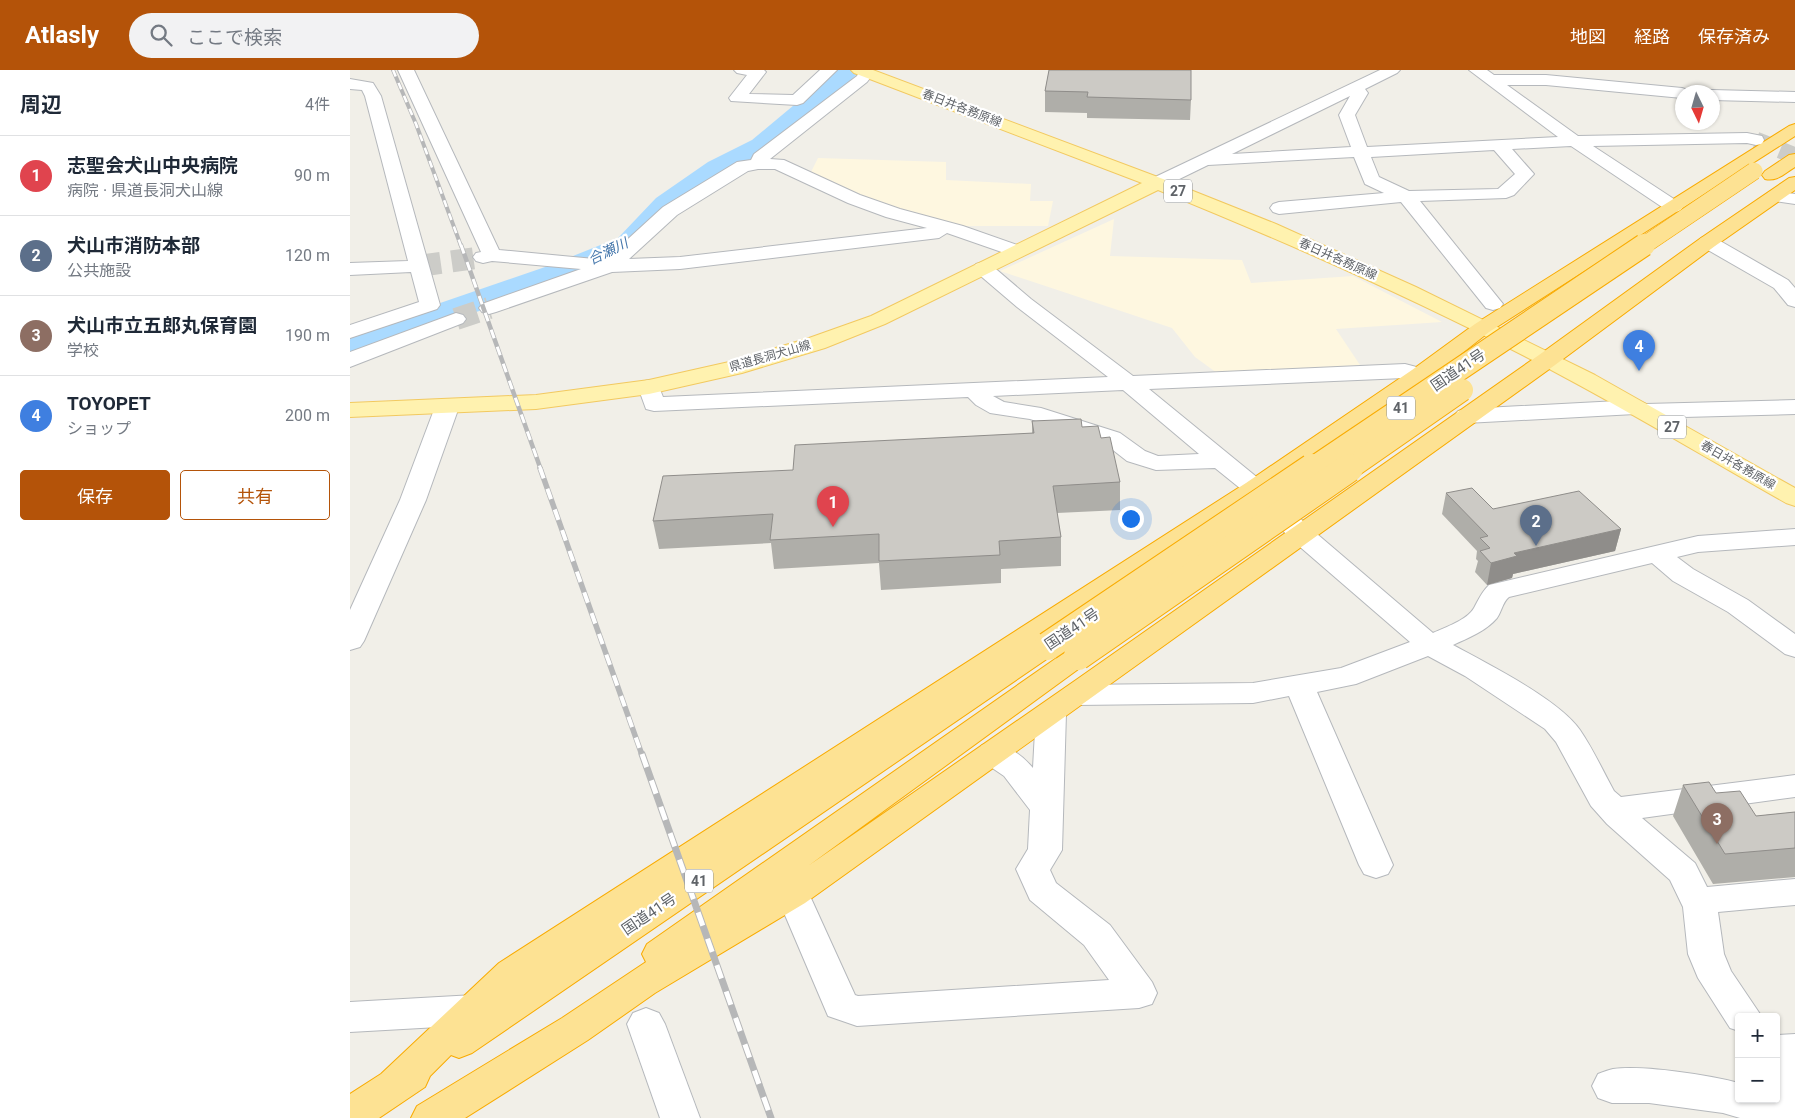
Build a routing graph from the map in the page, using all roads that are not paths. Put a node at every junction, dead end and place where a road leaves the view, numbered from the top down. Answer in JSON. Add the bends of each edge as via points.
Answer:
{"nodes":[{"id":1,"x":406,"y":70,"type":"edge"},
{"id":2,"x":742,"y":70,"type":"edge"},
{"id":3,"x":829,"y":70,"type":"edge"},
{"id":4,"x":1392,"y":70,"type":"edge"},
{"id":5,"x":1478,"y":70,"type":"edge"},
{"id":6,"x":866,"y":71,"type":"edge"},
{"id":7,"x":1492,"y":80,"type":"junction"},
{"id":8,"x":1358,"y":81,"type":"junction"},
{"id":9,"x":353,"y":84,"type":"edge"},
{"id":10,"x":1675,"y":91,"type":"edge"},
{"id":11,"x":1720,"y":95,"type":"edge"},
{"id":12,"x":1795,"y":97,"type":"edge"},
{"id":13,"x":1795,"y":129,"type":"edge"},
{"id":14,"x":1756,"y":140,"type":"tunnel mouth"},
{"id":15,"x":1574,"y":141,"type":"junction"},
{"id":16,"x":1795,"y":144,"type":"edge"},
{"id":17,"x":1499,"y":145,"type":"junction"},
{"id":18,"x":1362,"y":153,"type":"junction"},
{"id":19,"x":1795,"y":159,"type":"edge"},
{"id":20,"x":1206,"y":160,"type":"junction"},
{"id":21,"x":758,"y":164,"type":"junction"},
{"id":22,"x":1767,"y":181,"type":"junction"},
{"id":23,"x":1158,"y":182,"type":"junction"},
{"id":24,"x":1795,"y":182,"type":"edge"},
{"id":25,"x":1406,"y":196,"type":"junction"},
{"id":26,"x":1795,"y":199,"type":"edge"},
{"id":27,"x":1674,"y":207,"type":"junction"},
{"id":28,"x":1279,"y":208,"type":"dead end"},
{"id":29,"x":956,"y":230,"type":"junction"},
{"id":30,"x":1708,"y":242,"type":"junction"},
{"id":31,"x":1016,"y":251,"type":"junction"},
{"id":32,"x":419,"y":266,"type":"junction"},
{"id":33,"x":610,"y":266,"type":"junction"},
{"id":34,"x":983,"y":268,"type":"junction"},
{"id":35,"x":350,"y":269,"type":"edge"},
{"id":36,"x":1795,"y":301,"type":"edge"},
{"id":37,"x":489,"y":308,"type":"tunnel mouth"},
{"id":38,"x":1488,"y":316,"type":"junction"},
{"id":39,"x":456,"y":319,"type":"tunnel mouth"},
{"id":40,"x":350,"y":332,"type":"edge"},
{"id":41,"x":350,"y":360,"type":"edge"},
{"id":42,"x":1547,"y":360,"type":"junction"},
{"id":43,"x":1420,"y":375,"type":"junction"},
{"id":44,"x":1125,"y":382,"type":"junction"},
{"id":45,"x":649,"y":387,"type":"junction"},
{"id":46,"x":973,"y":389,"type":"junction"},
{"id":47,"x":447,"y":407,"type":"junction"},
{"id":48,"x":1795,"y":407,"type":"edge"},
{"id":49,"x":1641,"y":409,"type":"junction"},
{"id":50,"x":350,"y":410,"type":"edge"},
{"id":51,"x":1466,"y":416,"type":"junction"},
{"id":52,"x":1220,"y":460,"type":"junction"},
{"id":53,"x":1255,"y":488,"type":"junction"},
{"id":54,"x":1795,"y":498,"type":"edge"},
{"id":55,"x":1302,"y":534,"type":"junction"},
{"id":56,"x":1795,"y":538,"type":"edge"},
{"id":57,"x":1656,"y":554,"type":"junction"},
{"id":58,"x":350,"y":641,"type":"edge"},
{"id":59,"x":1430,"y":645,"type":"junction"},
{"id":60,"x":1795,"y":648,"type":"edge"},
{"id":61,"x":1063,"y":651,"type":"junction"},
{"id":62,"x":1299,"y":685,"type":"junction"},
{"id":63,"x":1064,"y":704,"type":"junction"},
{"id":64,"x":993,"y":753,"type":"junction"},
{"id":65,"x":1795,"y":786,"type":"edge"},
{"id":66,"x":1048,"y":809,"type":"junction"},
{"id":67,"x":1614,"y":810,"type":"junction"},
{"id":68,"x":1376,"y":865,"type":"dead end"},
{"id":69,"x":1795,"y":892,"type":"edge"},
{"id":70,"x":793,"y":894,"type":"junction"},
{"id":71,"x":1698,"y":901,"type":"junction"},
{"id":72,"x":474,"y":1010,"type":"junction"},
{"id":73,"x":1740,"y":1013,"type":"edge"},
{"id":74,"x":350,"y":1017,"type":"edge"},
{"id":75,"x":646,"y":1024,"type":"dead end"},
{"id":76,"x":1795,"y":1050,"type":"edge"},
{"id":77,"x":1780,"y":1051,"type":"edge"},
{"id":78,"x":395,"y":1085,"type":"junction"},
{"id":79,"x":1612,"y":1086,"type":"dead end"},
{"id":80,"x":1788,"y":1091,"type":"edge"},
{"id":81,"x":350,"y":1116,"type":"edge"},
{"id":82,"x":431,"y":1118,"type":"edge"},
{"id":83,"x":680,"y":1118,"type":"edge"}],
"edges":[{"from":1,"to":33,"type":"street","via":[[487,256]]},
{"from":2,"to":3,"type":"street","via":[[758,72],[737,98],[797,100]]},
{"from":4,"to":8,"type":"street"},
{"from":5,"to":7,"type":"street"},
{"from":6,"to":21,"type":"street","via":[[862,79],[760,158]]},
{"from":6,"to":23,"type":"main road","name":"春日井各務原線","number":"27"},
{"from":7,"to":10,"type":"street","via":[[1546,80]]},
{"from":7,"to":15,"type":"street"},
{"from":8,"to":18,"type":"street","via":[[1360,93],[1347,115]]},
{"from":8,"to":20,"type":"street"},
{"from":9,"to":32,"type":"street","via":[[368,86],[373,96]]},
{"from":11,"to":12,"type":"street"},
{"from":13,"to":27,"type":"highway"},
{"from":14,"to":15,"type":"street"},
{"from":15,"to":17,"type":"street"},
{"from":15,"to":27,"type":"street"},
{"from":16,"to":22,"type":"highway","name":"国道41号","number":"41"},
{"from":17,"to":18,"type":"street"},
{"from":17,"to":25,"type":"street","via":[[1525,174],[1508,191],[1500,194]]},
{"from":18,"to":20,"type":"street"},
{"from":18,"to":25,"type":"street","via":[[1371,180]]},
{"from":19,"to":22,"type":"highway","name":"国道41号","number":"41"},
{"from":20,"to":23,"type":"street"},
{"from":21,"to":29,"type":"street","via":[[778,164],[885,211]]},
{"from":21,"to":33,"type":"street","via":[[742,166],[670,211]]},
{"from":22,"to":24,"type":"highway","number":"41"},
{"from":22,"to":26,"type":"street"},
{"from":22,"to":30,"type":"highway","number":"41"},
{"from":22,"to":61,"type":"highway","name":"国道41号","number":"41","bridge":true},
{"from":22,"to":61,"type":"highway","name":"国道41号","number":"41","bridge":true},
{"from":23,"to":31,"type":"main road","name":"県道長洞犬山線"},
{"from":23,"to":38,"type":"main road","name":"春日井各務原線","number":"27","via":[[1365,271]]},
{"from":25,"to":28,"type":"street"},
{"from":25,"to":38,"type":"street"},
{"from":27,"to":38,"type":"highway"},
{"from":29,"to":31,"type":"street"},
{"from":29,"to":33,"type":"street","via":[[680,263]]},
{"from":30,"to":36,"type":"street","via":[[1781,284]]},
{"from":30,"to":42,"type":"highway","number":"41"},
{"from":31,"to":34,"type":"main road","name":"県道長洞犬山線"},
{"from":32,"to":35,"type":"street"},
{"from":32,"to":40,"type":"street","via":[[430,305]]},
{"from":33,"to":37,"type":"street"},
{"from":34,"to":44,"type":"street"},
{"from":34,"to":45,"type":"main road","name":"県道長洞犬山線","via":[[878,320],[817,343],[734,368]]},
{"from":38,"to":42,"type":"main road","name":"春日井各務原線","number":"27"},
{"from":38,"to":43,"type":"highway"},
{"from":39,"to":41,"type":"street"},
{"from":42,"to":49,"type":"main road","name":"春日井各務原線","number":"27"},
{"from":42,"to":51,"type":"highway"},
{"from":43,"to":44,"type":"street","via":[[1405,371]]},
{"from":43,"to":53,"type":"highway"},
{"from":44,"to":46,"type":"street"},
{"from":44,"to":52,"type":"street"},
{"from":45,"to":46,"type":"street","via":[[654,404]]},
{"from":45,"to":47,"type":"main road","name":"県道長洞犬山線","via":[[536,402]]},
{"from":46,"to":52,"type":"street","via":[[998,408],[1033,413],[1112,438],[1136,456],[1156,463]]},
{"from":47,"to":50,"type":"main road","name":"県道長洞犬山線"},
{"from":47,"to":58,"type":"street","via":[[413,500]]},
{"from":48,"to":49,"type":"street"},
{"from":49,"to":51,"type":"street"},
{"from":49,"to":54,"type":"main road","name":"春日井各務原線","number":"27"},
{"from":51,"to":55,"type":"highway"},
{"from":52,"to":53,"type":"street"},
{"from":53,"to":55,"type":"street"},
{"from":53,"to":72,"type":"highway","via":[[512,973]]},
{"from":55,"to":59,"type":"street"},
{"from":55,"to":63,"type":"highway"},
{"from":56,"to":57,"type":"street","via":[[1698,544]]},
{"from":57,"to":59,"type":"street","via":[[1499,591],[1477,622]]},
{"from":57,"to":60,"type":"street","via":[[1683,575],[1738,606]]},
{"from":59,"to":62,"type":"street","via":[[1346,677]]},
{"from":59,"to":67,"type":"street","via":[[1483,674],[1556,722],[1570,737],[1602,798]]},
{"from":61,"to":78,"type":"highway","name":"国道41号","number":"41"},
{"from":61,"to":82,"type":"highway","name":"国道41号","number":"41"},
{"from":62,"to":63,"type":"street","via":[[1253,693]]},
{"from":62,"to":68,"type":"street"},
{"from":63,"to":64,"type":"highway"},
{"from":63,"to":66,"type":"street"},
{"from":64,"to":66,"type":"street","via":[[1015,768]]},
{"from":64,"to":70,"type":"highway"},
{"from":65,"to":67,"type":"street"},
{"from":66,"to":70,"type":"street","via":[[1045,850],[1033,869],[1042,891],[1097,935],[1139,993],[857,1011],[841,1005]]},
{"from":67,"to":71,"type":"street","via":[[1683,872]]},
{"from":69,"to":71,"type":"street"},
{"from":70,"to":82,"type":"highway","via":[[642,983],[575,1029]]},
{"from":71,"to":73,"type":"street","via":[[1706,954],[1716,978]]},
{"from":72,"to":74,"type":"street"},
{"from":72,"to":78,"type":"highway"},
{"from":75,"to":83,"type":"street"},
{"from":76,"to":77,"type":"street"},
{"from":78,"to":81,"type":"highway","name":"国道41号","number":"41"},
{"from":79,"to":80,"type":"street","via":[[1649,1086],[1744,1102]]}]}
